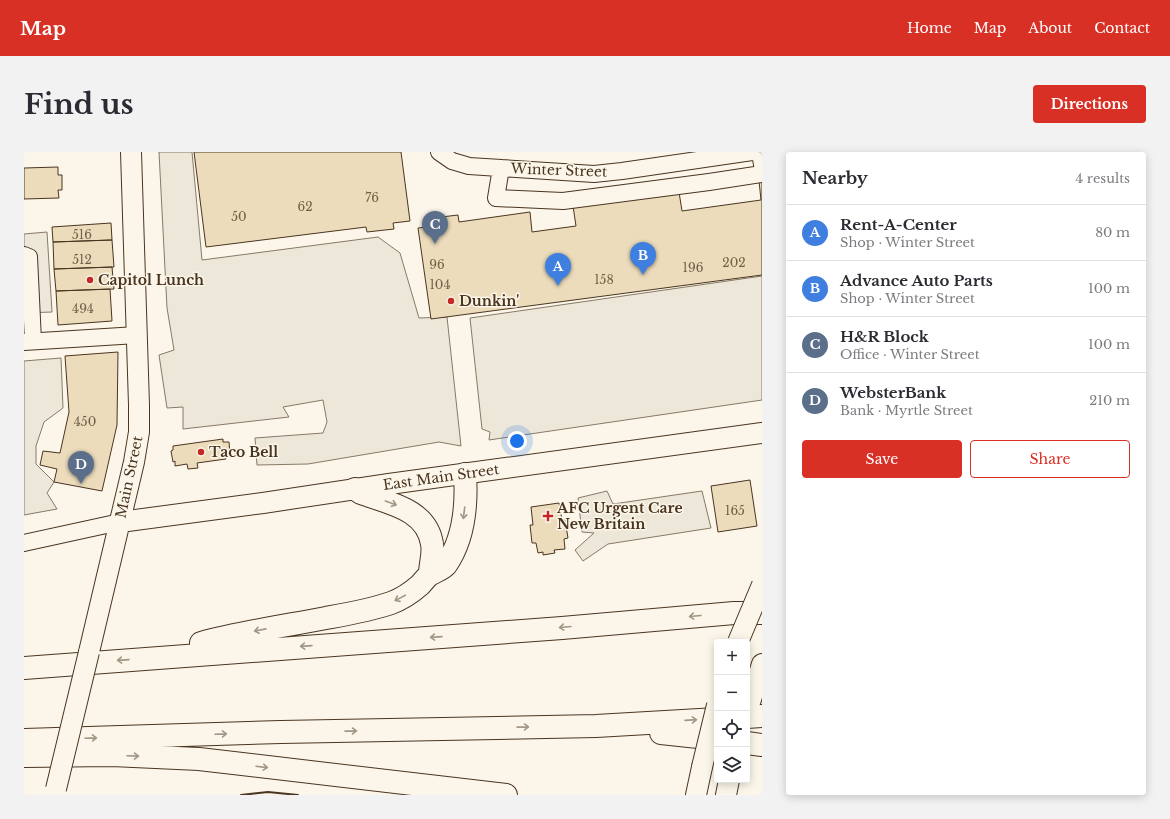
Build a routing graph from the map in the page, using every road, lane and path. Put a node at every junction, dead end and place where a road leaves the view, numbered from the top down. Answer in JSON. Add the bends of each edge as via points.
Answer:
{"nodes":[{"id":1,"x":132,"y":152,"type":"edge"},
{"id":2,"x":439,"y":152,"type":"edge"},
{"id":3,"x":752,"y":152,"type":"edge"},
{"id":4,"x":760,"y":152,"type":"edge"},
{"id":5,"x":762,"y":165,"type":"edge"},
{"id":6,"x":501,"y":168,"type":"junction"},
{"id":7,"x":762,"y":174,"type":"edge"},
{"id":8,"x":24,"y":255,"type":"edge"},
{"id":9,"x":137,"y":335,"type":"junction"},
{"id":10,"x":29,"y":342,"type":"edge"},
{"id":11,"x":762,"y":433,"type":"edge"},
{"id":12,"x":740,"y":436,"type":"junction"},
{"id":13,"x":762,"y":444,"type":"edge"},
{"id":14,"x":464,"y":474,"type":"junction"},
{"id":15,"x":355,"y":489,"type":"junction"},
{"id":16,"x":120,"y":522,"type":"junction"},
{"id":17,"x":24,"y":543,"type":"edge"},
{"id":18,"x":430,"y":574,"type":"junction"},
{"id":19,"x":762,"y":585,"type":"edge"},
{"id":20,"x":762,"y":606,"type":"edge"},
{"id":21,"x":734,"y":613,"type":"junction"},
{"id":22,"x":762,"y":613,"type":"edge"},
{"id":23,"x":739,"y":639,"type":"edge"},
{"id":24,"x":162,"y":657,"type":"junction"},
{"id":25,"x":762,"y":664,"type":"edge"},
{"id":26,"x":24,"y":668,"type":"edge"},
{"id":27,"x":716,"y":711,"type":"edge"},
{"id":28,"x":747,"y":711,"type":"edge"},
{"id":29,"x":762,"y":716,"type":"edge"},
{"id":30,"x":750,"y":717,"type":"edge"},
{"id":31,"x":714,"y":719,"type":"edge"},
{"id":32,"x":596,"y":726,"type":"junction"},
{"id":33,"x":714,"y":739,"type":"edge"},
{"id":34,"x":24,"y":740,"type":"edge"},
{"id":35,"x":750,"y":743,"type":"edge"},
{"id":36,"x":762,"y":745,"type":"edge"},
{"id":37,"x":24,"y":756,"type":"edge"},
{"id":38,"x":728,"y":783,"type":"edge"},
{"id":39,"x":410,"y":784,"type":"junction"},
{"id":40,"x":55,"y":792,"type":"edge"},
{"id":41,"x":462,"y":795,"type":"edge"},
{"id":42,"x":506,"y":795,"type":"edge"},
{"id":43,"x":696,"y":795,"type":"edge"},
{"id":44,"x":726,"y":795,"type":"edge"}],
"edges":[{"from":1,"to":9,"type":"main road","name":"Main Street"},
{"from":2,"to":6,"type":"street","name":"Winter Street","via":[[463,165]]},
{"from":3,"to":6,"type":"street","name":"Winter Street","via":[[610,173]]},
{"from":4,"to":5,"type":"street"},
{"from":6,"to":7,"type":"street","via":[[496,198],[563,201]]},
{"from":8,"to":10,"type":"street","via":[[29,257]]},
{"from":9,"to":10,"type":"street"},
{"from":9,"to":16,"type":"main road","name":"Main Street","via":[[139,432]]},
{"from":11,"to":12,"type":"main road","name":"East Main Street"},
{"from":12,"to":13,"type":"main road"},
{"from":12,"to":14,"type":"main road","name":"East Main Street"},
{"from":14,"to":15,"type":"main road","name":"East Main Street"},
{"from":14,"to":18,"type":"highway","one_way":true,"via":[[464,515],[457,543],[445,566]]},
{"from":15,"to":16,"type":"main road","name":"East Main Street"},
{"from":15,"to":18,"type":"highway","one_way":true,"via":[[406,510],[425,524],[432,546]]},
{"from":16,"to":17,"type":"street"},
{"from":16,"to":40,"type":"main road","name":"Main Street","bridge":true},
{"from":18,"to":24,"type":"highway","one_way":true,"via":[[414,590],[391,603],[359,612],[210,641]]},
{"from":19,"to":23,"type":"main road","bridge":true},
{"from":20,"to":21,"type":"highway"},
{"from":21,"to":22,"type":"highway"},
{"from":21,"to":24,"type":"highway","one_way":true},
{"from":24,"to":26,"type":"highway","one_way":true},
{"from":25,"to":28,"type":"main road"},
{"from":27,"to":43,"type":"main road","bridge":true},
{"from":29,"to":30,"type":"highway"},
{"from":32,"to":31,"type":"highway","one_way":true},
{"from":32,"to":33,"type":"highway"},
{"from":34,"to":32,"type":"highway","one_way":true},
{"from":35,"to":36,"type":"highway"},
{"from":37,"to":39,"type":"highway","one_way":true,"via":[[112,755],[178,758]]},
{"from":38,"to":44,"type":"main road"},
{"from":39,"to":41,"type":"street"},
{"from":39,"to":42,"type":"highway"}]}
